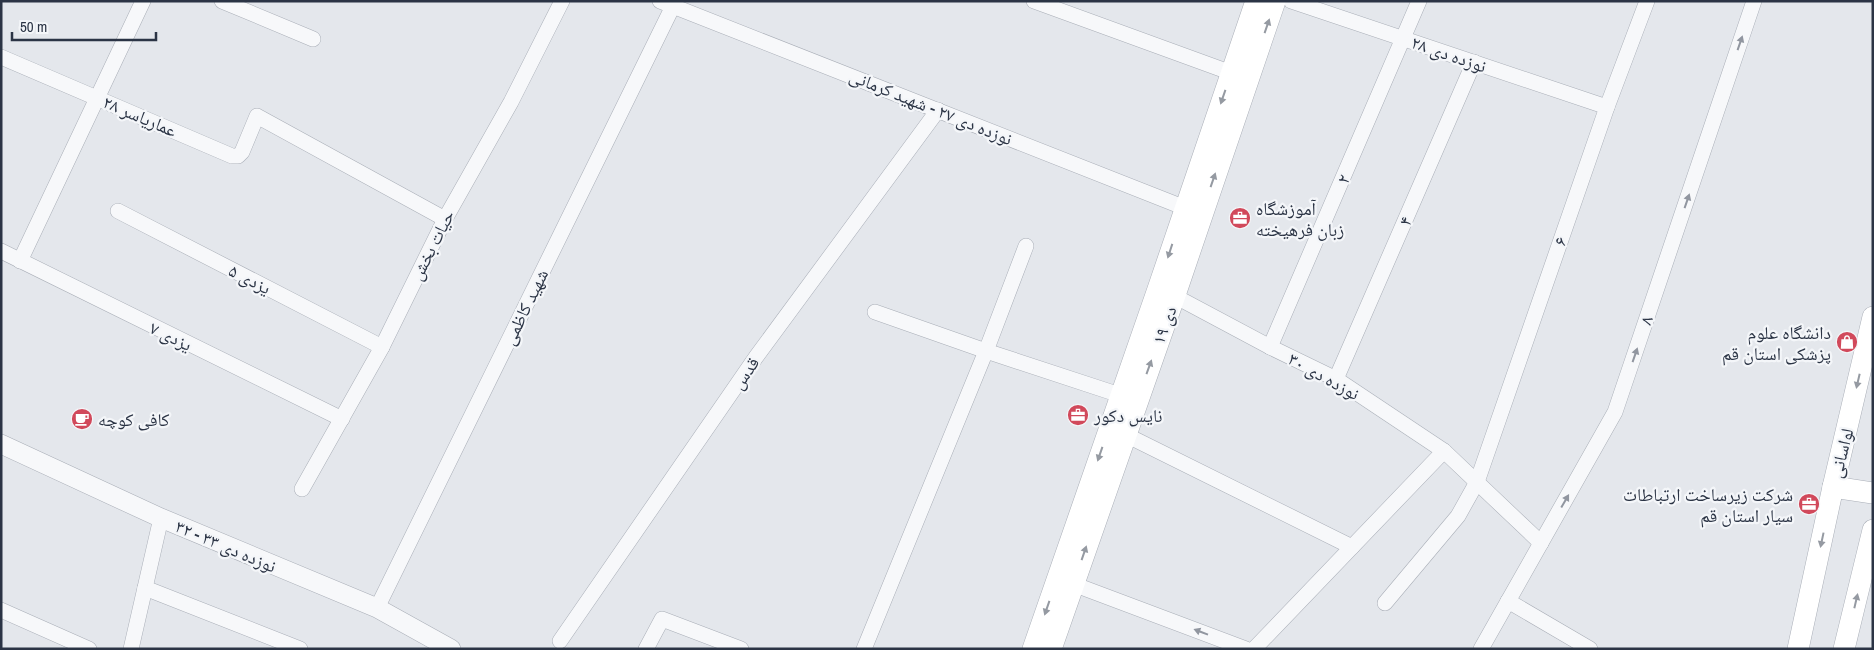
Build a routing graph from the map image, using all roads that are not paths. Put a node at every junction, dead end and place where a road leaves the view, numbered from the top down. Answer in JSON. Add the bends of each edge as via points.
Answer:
{"nodes":[{"id":1,"x":143,"y":1,"type":"edge"},
{"id":2,"x":222,"y":1,"type":"edge"},
{"id":3,"x":562,"y":1,"type":"edge"},
{"id":4,"x":1034,"y":1,"type":"edge"},
{"id":5,"x":1256,"y":1,"type":"edge"},
{"id":6,"x":1275,"y":1,"type":"edge"},
{"id":7,"x":1291,"y":1,"type":"edge"},
{"id":8,"x":1419,"y":1,"type":"edge"},
{"id":9,"x":1646,"y":1,"type":"edge"},
{"id":10,"x":1754,"y":1,"type":"edge"},
{"id":11,"x":667,"y":4,"type":"edge"},
{"id":12,"x":313,"y":39,"type":"dead end"},
{"id":13,"x":1403,"y":39,"type":"junction"},
{"id":14,"x":1,"y":57,"type":"edge"},
{"id":15,"x":1474,"y":62,"type":"junction"},
{"id":16,"x":1240,"y":76,"type":"junction"},
{"id":17,"x":98,"y":98,"type":"junction"},
{"id":18,"x":1607,"y":107,"type":"junction"},
{"id":19,"x":938,"y":110,"type":"junction"},
{"id":20,"x":118,"y":211,"type":"dead end"},
{"id":21,"x":1193,"y":211,"type":"junction"},
{"id":22,"x":445,"y":219,"type":"junction"},
{"id":23,"x":1026,"y":246,"type":"dead end"},
{"id":24,"x":1,"y":251,"type":"edge"},
{"id":25,"x":20,"y":261,"type":"junction"},
{"id":26,"x":1167,"y":292,"type":"junction"},
{"id":27,"x":875,"y":312,"type":"dead end"},
{"id":28,"x":1873,"y":317,"type":"edge"},
{"id":29,"x":382,"y":347,"type":"junction"},
{"id":30,"x":1270,"y":347,"type":"junction"},
{"id":31,"x":986,"y":351,"type":"junction"},
{"id":32,"x":1336,"y":379,"type":"junction"},
{"id":33,"x":1128,"y":398,"type":"junction"},
{"id":34,"x":342,"y":419,"type":"junction"},
{"id":35,"x":1117,"y":431,"type":"junction"},
{"id":36,"x":1,"y":444,"type":"edge"},
{"id":37,"x":1444,"y":451,"type":"junction"},
{"id":38,"x":1477,"y":482,"type":"junction"},
{"id":39,"x":1833,"y":487,"type":"junction"},
{"id":40,"x":302,"y":489,"type":"dead end"},
{"id":41,"x":1873,"y":493,"type":"edge"},
{"id":42,"x":161,"y":518,"type":"junction"},
{"id":43,"x":1873,"y":530,"type":"edge"},
{"id":44,"x":1541,"y":543,"type":"junction"},
{"id":45,"x":1352,"y":547,"type":"junction"},
{"id":46,"x":1065,"y":581,"type":"junction"},
{"id":47,"x":145,"y":588,"type":"junction"},
{"id":48,"x":1508,"y":601,"type":"junction"},
{"id":49,"x":1385,"y":603,"type":"dead end"},
{"id":50,"x":376,"y":608,"type":"junction"},
{"id":51,"x":1,"y":610,"type":"edge"},
{"id":52,"x":560,"y":641,"type":"dead end"},
{"id":53,"x":1041,"y":648,"type":"edge"},
{"id":54,"x":89,"y":649,"type":"edge"},
{"id":55,"x":131,"y":649,"type":"edge"},
{"id":56,"x":300,"y":649,"type":"edge"},
{"id":57,"x":451,"y":649,"type":"edge"},
{"id":58,"x":646,"y":649,"type":"edge"},
{"id":59,"x":742,"y":649,"type":"edge"},
{"id":60,"x":864,"y":649,"type":"edge"},
{"id":61,"x":1246,"y":649,"type":"edge"},
{"id":62,"x":1254,"y":649,"type":"edge"},
{"id":63,"x":1481,"y":649,"type":"edge"},
{"id":64,"x":1590,"y":649,"type":"edge"},
{"id":65,"x":1798,"y":649,"type":"edge"},
{"id":66,"x":1844,"y":649,"type":"edge"}],
"edges":[{"from":1,"to":17,"type":"street"},
{"from":2,"to":12,"type":"street"},
{"from":3,"to":22,"type":"street","name":"حیات بخش","via":[[511,102]]},
{"from":4,"to":16,"type":"street"},
{"from":5,"to":16,"type":"main road","name":"۱۹ دی"},
{"from":16,"to":6,"type":"main road","name":"۱۹ دی","one_way":true},
{"from":7,"to":13,"type":"street","name":"نوزده دی ۲۸"},
{"from":8,"to":13,"type":"street","name":"۲"},
{"from":9,"to":18,"type":"street","name":"۶"},
{"from":44,"to":10,"type":"street","name":"۸","one_way":true,"via":[[1615,412]]},
{"from":11,"to":19,"type":"street","name":"نوزده دی ۲۷ - شهید کرمانی"},
{"from":11,"to":50,"type":"street","name":"شهید کاظمی"},
{"from":13,"to":15,"type":"street","name":"نوزده دی ۲۸"},
{"from":13,"to":30,"type":"street","name":"۲"},
{"from":14,"to":17,"type":"street","name":"عماریاسر ۲۸"},
{"from":15,"to":18,"type":"street","name":"نوزده دی ۲۸"},
{"from":15,"to":32,"type":"street","name":"۴"},
{"from":16,"to":21,"type":"main road","name":"۱۹ دی"},
{"from":17,"to":22,"type":"street","name":"عماریاسر ۲۸","via":[[232,156],[242,152],[257,116]]},
{"from":17,"to":25,"type":"street"},
{"from":18,"to":38,"type":"street","name":"۶"},
{"from":19,"to":21,"type":"street","name":"نوزده دی ۲۷ - شهید کرمانی"},
{"from":19,"to":52,"type":"street","name":"قدس","via":[[756,357]]},
{"from":20,"to":29,"type":"street","name":"یزدی ۵"},
{"from":21,"to":26,"type":"main road","name":"۱۹ دی"},
{"from":22,"to":29,"type":"street","name":"حیات بخش"},
{"from":23,"to":31,"type":"street"},
{"from":24,"to":25,"type":"street","name":"یزدی ۷"},
{"from":25,"to":34,"type":"street","name":"یزدی ۷"},
{"from":26,"to":30,"type":"street","name":"نوزده دی ۳۰"},
{"from":26,"to":33,"type":"main road","name":"۱۹ دی"},
{"from":27,"to":31,"type":"street"},
{"from":28,"to":39,"type":"main road","name":"لواسانی","one_way":true},
{"from":29,"to":34,"type":"street","name":"حیات بخش"},
{"from":30,"to":32,"type":"street","name":"نوزده دی ۳۰"},
{"from":31,"to":33,"type":"street"},
{"from":31,"to":60,"type":"street"},
{"from":32,"to":37,"type":"street","name":"نوزده دی ۳۰"},
{"from":33,"to":35,"type":"main road","name":"۱۹ دی"},
{"from":34,"to":40,"type":"street","name":"حیات بخش"},
{"from":35,"to":45,"type":"street"},
{"from":35,"to":46,"type":"main road","name":"۱۹ دی"},
{"from":36,"to":42,"type":"street","name":"۳۲ - نوزده دی ۳۳"},
{"from":37,"to":38,"type":"street","name":"نوزده دی ۳۰"},
{"from":37,"to":45,"type":"street"},
{"from":38,"to":44,"type":"street","name":"نوزده دی ۳۰"},
{"from":38,"to":49,"type":"street","name":"۶","via":[[1458,516]]},
{"from":39,"to":41,"type":"main road"},
{"from":39,"to":65,"type":"main road","name":"لواسانی","one_way":true},
{"from":42,"to":47,"type":"street"},
{"from":42,"to":50,"type":"street","name":"۳۲ - نوزده دی ۳۳"},
{"from":66,"to":43,"type":"main road","one_way":true},
{"from":44,"to":48,"type":"street","name":"۸"},
{"from":45,"to":62,"type":"street"},
{"from":46,"to":53,"type":"main road","name":"۱۹ دی"},
{"from":61,"to":46,"type":"street","one_way":true},
{"from":47,"to":55,"type":"street"},
{"from":47,"to":56,"type":"street"},
{"from":48,"to":63,"type":"street","name":"۸"},
{"from":48,"to":64,"type":"street"},
{"from":50,"to":57,"type":"street","name":"۳۲ - نوزده دی ۳۳"},
{"from":51,"to":54,"type":"street"},
{"from":58,"to":59,"type":"street","via":[[662,619]]}]}
